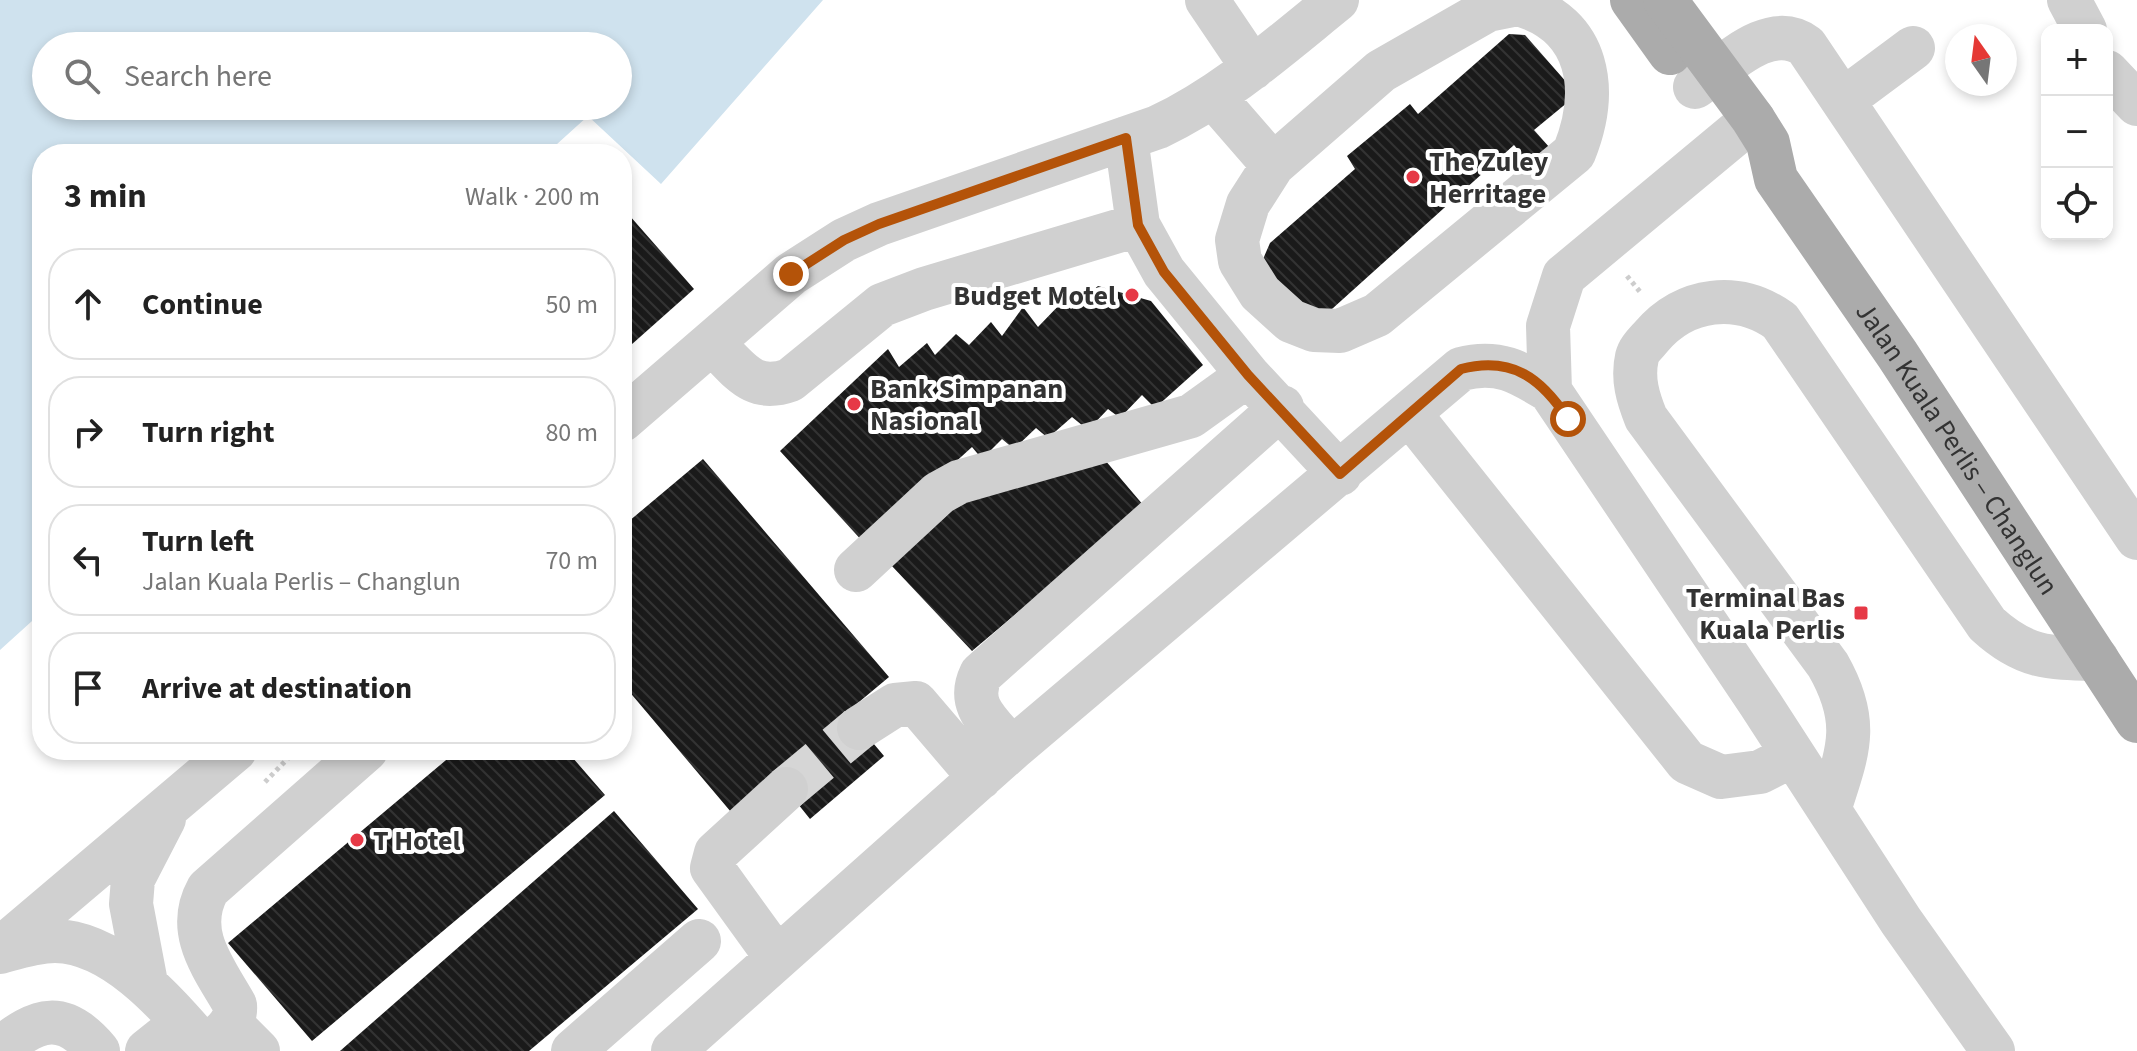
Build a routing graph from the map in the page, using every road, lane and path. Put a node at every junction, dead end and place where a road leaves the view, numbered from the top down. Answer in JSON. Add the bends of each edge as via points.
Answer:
{"nodes":[{"id":1,"x":1207,"y":0,"type":"edge"},
{"id":2,"x":1337,"y":0,"type":"edge"},
{"id":3,"x":1632,"y":0,"type":"edge"},
{"id":4,"x":1665,"y":0,"type":"edge"},
{"id":5,"x":2069,"y":0,"type":"edge"},
{"id":6,"x":2082,"y":24,"type":"edge"},
{"id":7,"x":1913,"y":48,"type":"dead end"},
{"id":8,"x":1253,"y":68,"type":"junction"},
{"id":9,"x":2113,"y":78,"type":"edge"},
{"id":10,"x":1707,"y":79,"type":"junction"},
{"id":11,"x":1213,"y":96,"type":"junction"},
{"id":12,"x":1843,"y":100,"type":"junction"},
{"id":13,"x":2137,"y":104,"type":"edge"},
{"id":14,"x":1741,"y":128,"type":"junction"},
{"id":15,"x":1126,"y":138,"type":"junction"},
{"id":16,"x":1273,"y":165,"type":"junction"},
{"id":17,"x":1138,"y":225,"type":"junction"},
{"id":18,"x":1600,"y":244,"type":"junction"},
{"id":19,"x":1665,"y":321,"type":"junction"},
{"id":20,"x":713,"y":344,"type":"junction"},
{"id":21,"x":1248,"y":375,"type":"junction"},
{"id":22,"x":1550,"y":391,"type":"junction"},
{"id":23,"x":1282,"y":407,"type":"junction"},
{"id":24,"x":632,"y":412,"type":"edge"},
{"id":25,"x":1409,"y":413,"type":"junction"},
{"id":26,"x":1340,"y":474,"type":"junction"},
{"id":27,"x":2137,"y":538,"type":"edge"},
{"id":28,"x":856,"y":570,"type":"dead end"},
{"id":29,"x":2097,"y":659,"type":"junction"},
{"id":30,"x":2137,"y":721,"type":"edge"},
{"id":31,"x":859,"y":728,"type":"tunnel mouth"},
{"id":32,"x":1012,"y":749,"type":"junction"},
{"id":33,"x":1793,"y":755,"type":"junction"},
{"id":34,"x":223,"y":760,"type":"edge"},
{"id":35,"x":355,"y":760,"type":"edge"},
{"id":36,"x":980,"y":778,"type":"junction"},
{"id":37,"x":786,"y":789,"type":"tunnel mouth"},
{"id":38,"x":170,"y":806,"type":"junction"},
{"id":39,"x":1829,"y":810,"type":"junction"},
{"id":40,"x":699,"y":941,"type":"dead end"},
{"id":41,"x":0,"y":951,"type":"edge"},
{"id":42,"x":777,"y":958,"type":"junction"},
{"id":43,"x":146,"y":983,"type":"junction"},
{"id":44,"x":217,"y":1039,"type":"edge"},
{"id":45,"x":0,"y":1049,"type":"edge"},
{"id":46,"x":98,"y":1051,"type":"edge"},
{"id":47,"x":147,"y":1051,"type":"edge"},
{"id":48,"x":573,"y":1051,"type":"edge"},
{"id":49,"x":673,"y":1051,"type":"edge"},
{"id":50,"x":1993,"y":1051,"type":"edge"}],
"edges":[{"from":1,"to":8,"type":"street"},
{"from":2,"to":8,"type":"street"},
{"from":3,"to":10,"type":"main road","name":"Jalan Kuala Perlis – Changlun"},
{"from":4,"to":10,"type":"main road","name":"Jalan Kuala Perlis – Changlun"},
{"from":5,"to":6,"type":"street"},
{"from":7,"to":12,"type":"street"},
{"from":8,"to":11,"type":"street"},
{"from":9,"to":13,"type":"street"},
{"from":10,"to":12,"type":"street","via":[[1762,41],[1792,38],[1812,53]]},
{"from":10,"to":14,"type":"main road","name":"Jalan Kuala Perlis – Changlun"},
{"from":11,"to":15,"type":"street","via":[[1188,113]]},
{"from":11,"to":16,"type":"street"},
{"from":12,"to":27,"type":"street"},
{"from":14,"to":18,"type":"street"},
{"from":14,"to":29,"type":"main road","name":"Jalan Kuala Perlis – Changlun","via":[[1768,143],[1776,179]]},
{"from":15,"to":17,"type":"street"},
{"from":15,"to":20,"type":"street","via":[[944,199],[844,240],[791,274]]},
{"from":16,"to":16,"type":"street","via":[[1248,204],[1237,240],[1240,261],[1260,293],[1291,321],[1314,330],[1340,331],[1377,315],[1574,153],[1586,124],[1588,84],[1569,32],[1545,11],[1518,4],[1488,10],[1381,71]]},
{"from":17,"to":20,"type":"street","via":[[882,305],[790,380],[775,385],[755,383]]},
{"from":17,"to":21,"type":"street","via":[[1164,272]]},
{"from":18,"to":19,"type":"path"},
{"from":18,"to":22,"type":"street","via":[[1564,276],[1555,294],[1548,326]]},
{"from":19,"to":29,"type":"street","via":[[1705,302],[1734,301],[1780,321],[1987,624],[2025,651],[2048,658]]},
{"from":19,"to":39,"type":"street","via":[[1638,353],[1634,378],[1646,418],[1844,693],[1849,732]]},
{"from":20,"to":24,"type":"street"},
{"from":21,"to":23,"type":"street"},
{"from":21,"to":28,"type":"street","via":[[1191,416],[959,482],[939,493]]},
{"from":22,"to":25,"type":"street","via":[[1514,368],[1477,365],[1461,369]]},
{"from":22,"to":33,"type":"street"},
{"from":23,"to":26,"type":"street"},
{"from":23,"to":32,"type":"street","via":[[981,674],[973,691],[977,706]]},
{"from":25,"to":26,"type":"street"},
{"from":25,"to":33,"type":"street","via":[[1687,762],[1721,777],[1760,772]]},
{"from":26,"to":32,"type":"street"},
{"from":29,"to":30,"type":"main road","name":"Jalan Kuala Perlis – Changlun"},
{"from":31,"to":36,"type":"street","via":[[895,705],[916,703]]},
{"from":32,"to":36,"type":"street"},
{"from":33,"to":39,"type":"street"},
{"from":34,"to":38,"type":"street"},
{"from":35,"to":44,"type":"street","via":[[208,889],[200,902],[198,938],[235,1005]]},
{"from":36,"to":42,"type":"street"},
{"from":37,"to":42,"type":"street","via":[[713,860],[717,879]]},
{"from":38,"to":41,"type":"street"},
{"from":38,"to":43,"type":"street","via":[[133,879],[131,904]]},
{"from":39,"to":50,"type":"street"},
{"from":40,"to":48,"type":"street"},
{"from":41,"to":43,"type":"street","via":[[38,942],[79,945]]},
{"from":42,"to":49,"type":"street"},
{"from":43,"to":44,"type":"street"},
{"from":44,"to":47,"type":"street"},
{"from":45,"to":46,"type":"street","via":[[24,1029],[60,1022],[80,1029]]}]}
